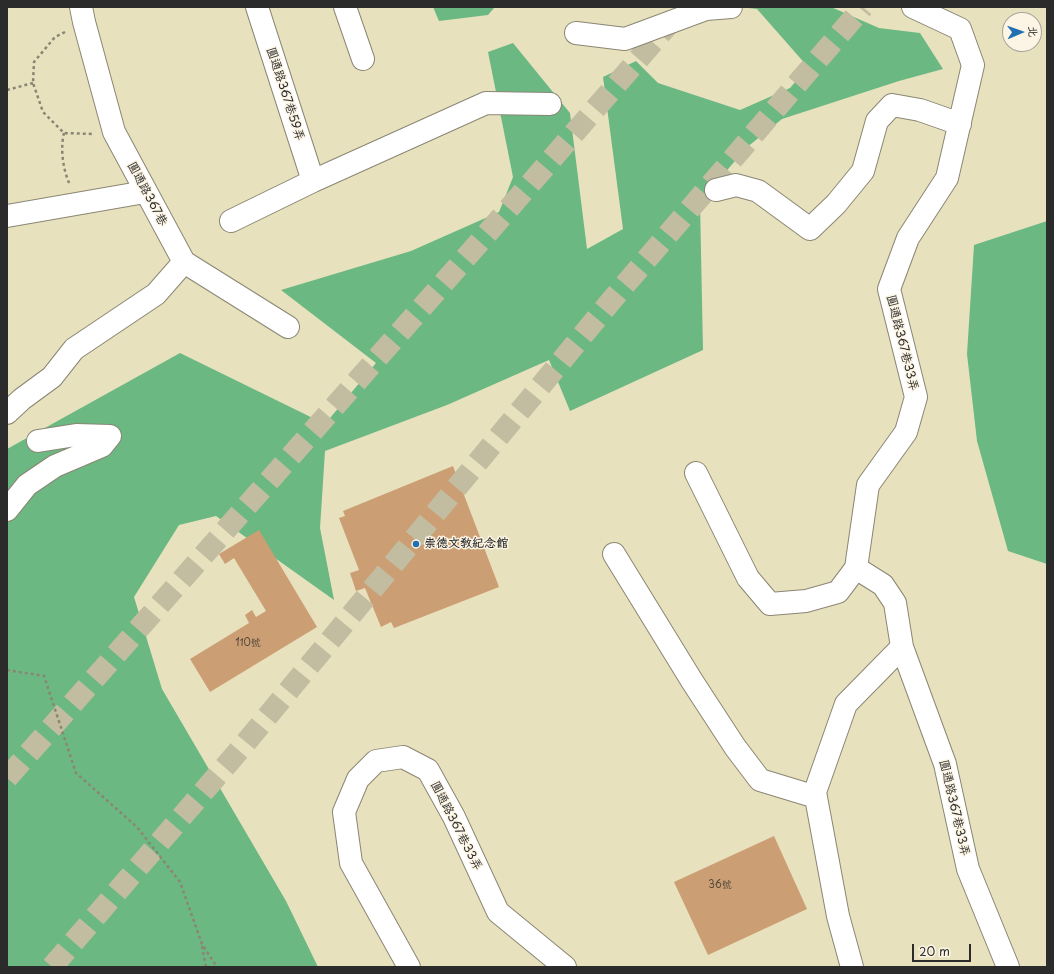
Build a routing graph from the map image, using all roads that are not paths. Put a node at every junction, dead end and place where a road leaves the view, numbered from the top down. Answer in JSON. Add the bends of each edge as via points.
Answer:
{"nodes":[{"id":1,"x":257,"y":7,"type":"edge"},
{"id":2,"x":345,"y":7,"type":"edge"},
{"id":3,"x":731,"y":7,"type":"edge"},
{"id":4,"x":913,"y":7,"type":"edge"},
{"id":5,"x":82,"y":15,"type":"edge"},
{"id":6,"x":576,"y":33,"type":"dead end"},
{"id":7,"x":362,"y":59,"type":"dead end"},
{"id":8,"x":550,"y":104,"type":"dead end"},
{"id":9,"x":960,"y":124,"type":"junction"},
{"id":10,"x":313,"y":181,"type":"junction"},
{"id":11,"x":716,"y":190,"type":"dead end"},
{"id":12,"x":145,"y":192,"type":"junction"},
{"id":13,"x":7,"y":216,"type":"edge"},
{"id":14,"x":231,"y":221,"type":"dead end"},
{"id":15,"x":184,"y":262,"type":"junction"},
{"id":16,"x":288,"y":327,"type":"dead end"},
{"id":17,"x":7,"y":413,"type":"edge"},
{"id":18,"x":38,"y":441,"type":"dead end"},
{"id":19,"x":696,"y":473,"type":"dead end"},
{"id":20,"x":7,"y":510,"type":"edge"},
{"id":21,"x":614,"y":554,"type":"dead end"},
{"id":22,"x":856,"y":568,"type":"junction"},
{"id":23,"x":902,"y":647,"type":"junction"},
{"id":24,"x":816,"y":797,"type":"junction"},
{"id":25,"x":409,"y":967,"type":"edge"},
{"id":26,"x":565,"y":967,"type":"edge"},
{"id":27,"x":852,"y":967,"type":"edge"},
{"id":28,"x":1008,"y":967,"type":"edge"}],
"edges":[{"from":1,"to":10,"type":"street","name":"圓通路367巷59弄"},
{"from":2,"to":7,"type":"street"},
{"from":3,"to":6,"type":"street","via":[[706,9],[625,39]]},
{"from":4,"to":9,"type":"street","name":"圓通路367巷33弄","via":[[960,29],[973,65]]},
{"from":5,"to":12,"type":"street","name":"圓通路367巷","via":[[114,132]]},
{"from":8,"to":10,"type":"street","via":[[486,103]]},
{"from":9,"to":11,"type":"street","via":[[920,110],[892,105],[877,121],[863,171],[836,204],[810,229],[758,191],[736,185]]},
{"from":9,"to":22,"type":"street","name":"圓通路367巷33弄","via":[[947,178],[908,238],[889,289],[916,397],[906,432],[868,485]]},
{"from":10,"to":14,"type":"street"},
{"from":12,"to":13,"type":"street"},
{"from":12,"to":15,"type":"street","name":"圓通路367巷"},
{"from":15,"to":16,"type":"street","name":"圓通路367巷"},
{"from":15,"to":17,"type":"street","via":[[156,294],[74,350],[52,376]]},
{"from":18,"to":20,"type":"street","via":[[76,435],[110,436],[102,446],[55,466],[27,485]]},
{"from":19,"to":22,"type":"street","via":[[748,578],[770,604],[806,601],[838,592]]},
{"from":21,"to":24,"type":"street","via":[[692,681],[760,780]]},
{"from":22,"to":23,"type":"street","name":"圓通路367巷33弄","via":[[883,585],[895,603]]},
{"from":23,"to":24,"type":"street","via":[[846,704],[815,792]]},
{"from":23,"to":28,"type":"street","name":"圓通路367巷33弄","via":[[945,764],[968,869]]},
{"from":24,"to":27,"type":"street","via":[[838,916]]},
{"from":25,"to":26,"type":"street","name":"圓通路367巷33弄","via":[[351,863],[344,812],[358,779],[376,760],[403,757],[428,770],[454,817],[498,912]]}]}
